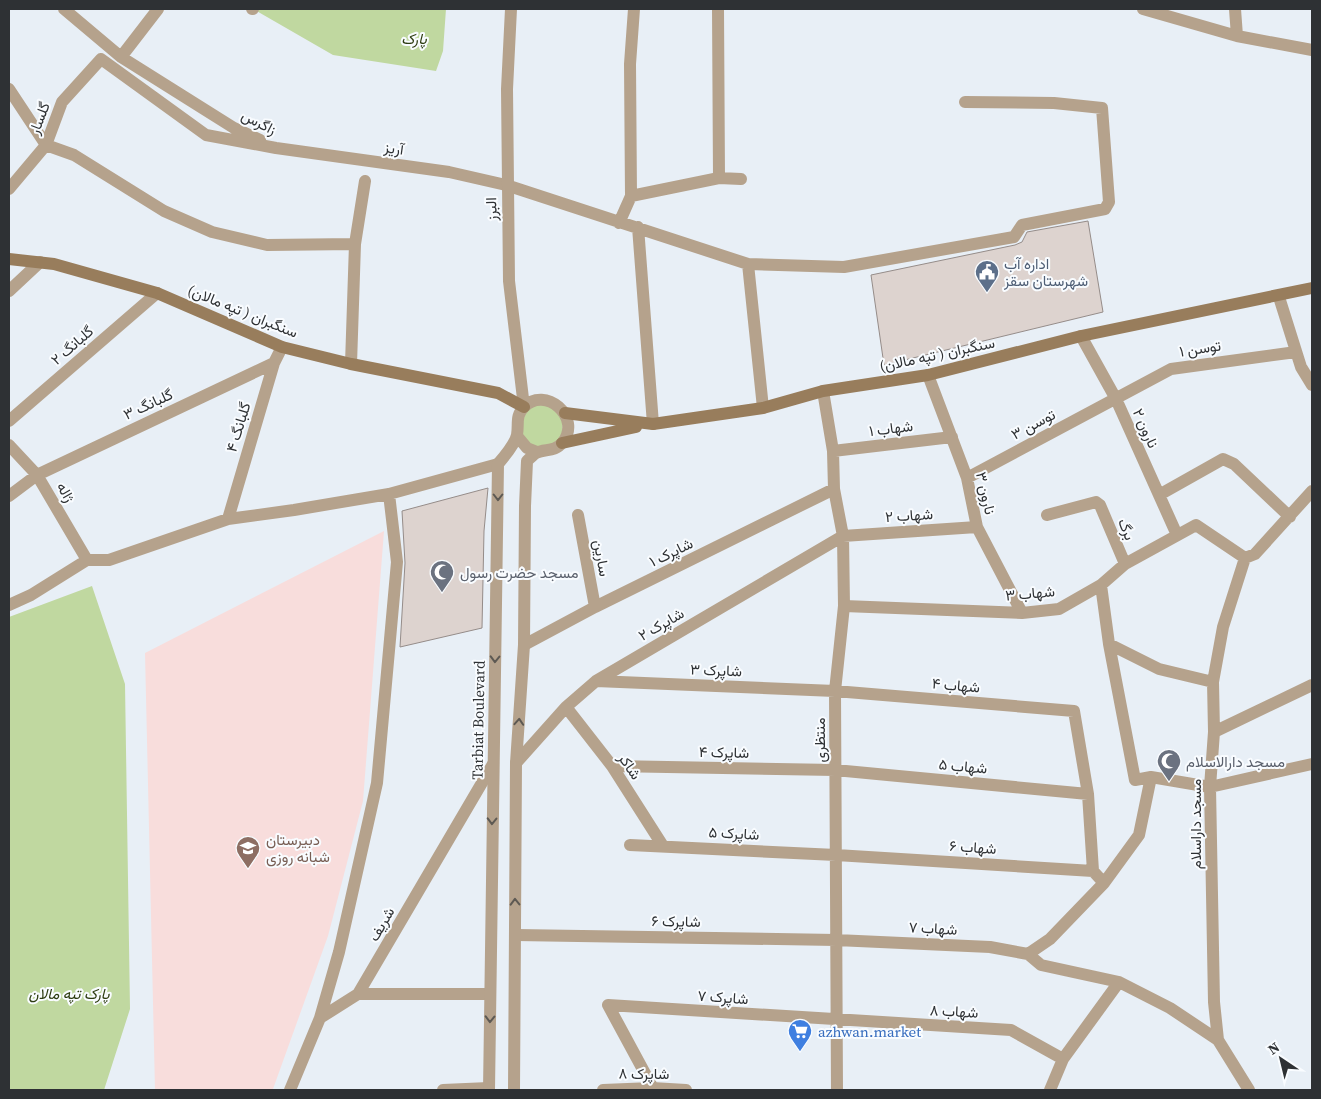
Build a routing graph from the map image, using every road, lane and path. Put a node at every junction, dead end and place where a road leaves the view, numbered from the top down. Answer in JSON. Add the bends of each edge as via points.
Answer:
{"nodes":[{"id":1,"x":64,"y":9,"type":"edge"},
{"id":2,"x":158,"y":9,"type":"edge"},
{"id":3,"x":511,"y":9,"type":"edge"},
{"id":4,"x":634,"y":9,"type":"edge"},
{"id":5,"x":718,"y":9,"type":"edge"},
{"id":6,"x":1143,"y":9,"type":"edge"},
{"id":7,"x":1235,"y":9,"type":"edge"},
{"id":8,"x":1237,"y":36,"type":"junction"},
{"id":9,"x":1312,"y":50,"type":"edge"},
{"id":10,"x":121,"y":58,"type":"junction"},
{"id":11,"x":101,"y":59,"type":"joint"},
{"id":12,"x":12,"y":97,"type":"edge"},
{"id":13,"x":965,"y":102,"type":"dead end"},
{"id":14,"x":46,"y":144,"type":"junction"},
{"id":15,"x":276,"y":148,"type":"junction"},
{"id":16,"x":719,"y":178,"type":"junction"},
{"id":17,"x":741,"y":179,"type":"dead end"},
{"id":18,"x":365,"y":181,"type":"dead end"},
{"id":19,"x":506,"y":185,"type":"junction"},
{"id":20,"x":9,"y":190,"type":"edge"},
{"id":21,"x":631,"y":196,"type":"junction"},
{"id":22,"x":619,"y":223,"type":"junction"},
{"id":23,"x":638,"y":227,"type":"junction"},
{"id":24,"x":355,"y":244,"type":"junction"},
{"id":25,"x":9,"y":259,"type":"edge"},
{"id":26,"x":40,"y":262,"type":"junction"},
{"id":27,"x":748,"y":264,"type":"junction"},
{"id":28,"x":1312,"y":288,"type":"edge"},
{"id":29,"x":9,"y":291,"type":"edge"},
{"id":30,"x":157,"y":293,"type":"junction"},
{"id":31,"x":1278,"y":297,"type":"junction"},
{"id":32,"x":1080,"y":336,"type":"junction"},
{"id":33,"x":282,"y":346,"type":"junction"},
{"id":34,"x":1296,"y":352,"type":"junction"},
{"id":35,"x":274,"y":363,"type":"junction"},
{"id":36,"x":351,"y":364,"type":"junction"},
{"id":37,"x":928,"y":375,"type":"junction"},
{"id":38,"x":1312,"y":385,"type":"edge"},
{"id":39,"x":823,"y":391,"type":"junction"},
{"id":40,"x":1116,"y":399,"type":"junction"},
{"id":41,"x":524,"y":407,"type":"junction"},
{"id":42,"x":763,"y":408,"type":"junction"},
{"id":43,"x":565,"y":413,"type":"junction"},
{"id":44,"x":9,"y":422,"type":"edge"},
{"id":45,"x":653,"y":424,"type":"junction"},
{"id":46,"x":517,"y":436,"type":"junction"},
{"id":47,"x":952,"y":437,"type":"junction"},
{"id":48,"x":562,"y":443,"type":"junction"},
{"id":49,"x":9,"y":445,"type":"edge"},
{"id":50,"x":834,"y":451,"type":"junction"},
{"id":51,"x":537,"y":452,"type":"junction"},
{"id":52,"x":498,"y":464,"type":"junction"},
{"id":53,"x":37,"y":475,"type":"junction"},
{"id":54,"x":966,"y":478,"type":"junction"},
{"id":55,"x":834,"y":489,"type":"junction"},
{"id":56,"x":1312,"y":491,"type":"edge"},
{"id":57,"x":389,"y":494,"type":"junction"},
{"id":58,"x":1159,"y":495,"type":"junction"},
{"id":59,"x":9,"y":496,"type":"edge"},
{"id":60,"x":578,"y":515,"type":"dead end"},
{"id":61,"x":1047,"y":515,"type":"dead end"},
{"id":62,"x":1290,"y":517,"type":"junction"},
{"id":63,"x":228,"y":519,"type":"junction"},
{"id":64,"x":977,"y":527,"type":"junction"},
{"id":65,"x":1177,"y":535,"type":"junction"},
{"id":66,"x":842,"y":536,"type":"junction"},
{"id":67,"x":1245,"y":558,"type":"junction"},
{"id":68,"x":87,"y":560,"type":"junction"},
{"id":69,"x":1125,"y":564,"type":"junction"},
{"id":70,"x":1101,"y":585,"type":"junction"},
{"id":71,"x":9,"y":605,"type":"edge"},
{"id":72,"x":844,"y":606,"type":"junction"},
{"id":73,"x":595,"y":607,"type":"junction"},
{"id":74,"x":1022,"y":613,"type":"junction"},
{"id":75,"x":1109,"y":644,"type":"junction"},
{"id":76,"x":524,"y":645,"type":"junction"},
{"id":77,"x":596,"y":681,"type":"junction"},
{"id":78,"x":1213,"y":682,"type":"junction"},
{"id":79,"x":1312,"y":685,"type":"edge"},
{"id":80,"x":835,"y":691,"type":"junction"},
{"id":81,"x":566,"y":707,"type":"junction"},
{"id":82,"x":1214,"y":732,"type":"junction"},
{"id":83,"x":516,"y":763,"type":"junction"},
{"id":84,"x":493,"y":764,"type":"junction"},
{"id":85,"x":1312,"y":764,"type":"edge"},
{"id":86,"x":612,"y":766,"type":"junction"},
{"id":87,"x":835,"y":770,"type":"junction"},
{"id":88,"x":1151,"y":777,"type":"junction"},
{"id":89,"x":1210,"y":787,"type":"junction"},
{"id":90,"x":1088,"y":794,"type":"junction"},
{"id":91,"x":630,"y":845,"type":"dead end"},
{"id":92,"x":663,"y":846,"type":"junction"},
{"id":93,"x":836,"y":855,"type":"junction"},
{"id":94,"x":1093,"y":871,"type":"junction"},
{"id":95,"x":1104,"y":883,"type":"junction"},
{"id":96,"x":516,"y":935,"type":"junction"},
{"id":97,"x":836,"y":940,"type":"junction"},
{"id":98,"x":1028,"y":954,"type":"junction"},
{"id":99,"x":1119,"y":982,"type":"junction"},
{"id":100,"x":358,"y":994,"type":"junction"},
{"id":101,"x":490,"y":994,"type":"junction"},
{"id":102,"x":320,"y":1018,"type":"junction"},
{"id":103,"x":836,"y":1021,"type":"junction"},
{"id":104,"x":1218,"y":1040,"type":"junction"},
{"id":105,"x":1063,"y":1059,"type":"junction"},
{"id":106,"x":489,"y":1089,"type":"edge"},
{"id":107,"x":653,"y":1089,"type":"edge"},
{"id":108,"x":290,"y":1090,"type":"edge"},
{"id":109,"x":443,"y":1090,"type":"edge"},
{"id":110,"x":514,"y":1090,"type":"edge"},
{"id":111,"x":603,"y":1090,"type":"edge"},
{"id":112,"x":686,"y":1090,"type":"edge"},
{"id":113,"x":837,"y":1090,"type":"edge"},
{"id":114,"x":1050,"y":1090,"type":"edge"},
{"id":115,"x":1249,"y":1090,"type":"edge"}],
"edges":[{"from":1,"to":10,"type":"street","name":"زاگرس"},
{"from":2,"to":10,"type":"street"},
{"from":3,"to":19,"type":"street","name":"البرز"},
{"from":4,"to":21,"type":"street","via":[[630,64]]},
{"from":5,"to":16,"type":"street"},
{"from":6,"to":8,"type":"street"},
{"from":7,"to":8,"type":"street"},
{"from":8,"to":9,"type":"street"},
{"from":10,"to":15,"type":"street","name":"زاگرس","via":[[234,128]]},
{"from":11,"to":14,"type":"street","name":"گلسار","via":[[62,102]]},
{"from":11,"to":15,"type":"street","name":"زاگرس","via":[[206,135]]},
{"from":12,"to":14,"type":"street"},
{"from":13,"to":27,"type":"street","name":"آریز","via":[[1054,103],[1102,108],[1110,202],[1105,209],[1022,225],[1014,237],[844,267]]},
{"from":14,"to":20,"type":"street","name":"گلسار"},
{"from":14,"to":24,"type":"street","via":[[74,154],[164,211],[212,232],[267,245]]},
{"from":15,"to":19,"type":"street","name":"آریز","via":[[449,172]]},
{"from":16,"to":17,"type":"street"},
{"from":16,"to":21,"type":"street"},
{"from":18,"to":24,"type":"street"},
{"from":19,"to":22,"type":"street","name":"آریز"},
{"from":19,"to":41,"type":"street","name":"البرز","via":[[509,281]]},
{"from":21,"to":22,"type":"street"},
{"from":22,"to":23,"type":"street","name":"آریز"},
{"from":23,"to":27,"type":"street","name":"آریز"},
{"from":23,"to":45,"type":"street"},
{"from":24,"to":36,"type":"street"},
{"from":25,"to":26,"type":"main road","name":"سنگبران ( تپه مالان)"},
{"from":26,"to":29,"type":"street"},
{"from":26,"to":30,"type":"main road","name":"سنگبران ( تپه مالان)"},
{"from":27,"to":42,"type":"street"},
{"from":28,"to":31,"type":"main road","name":"سنگبران ( تپه مالان)"},
{"from":30,"to":33,"type":"main road","name":"سنگبران ( تپه مالان)"},
{"from":30,"to":44,"type":"street","name":"گلبانگ ۲"},
{"from":31,"to":32,"type":"main road","name":"سنگبران ( تپه مالان)"},
{"from":31,"to":34,"type":"street"},
{"from":32,"to":37,"type":"main road","name":"سنگبران ( تپه مالان)"},
{"from":32,"to":40,"type":"street","name":"نارون ۲"},
{"from":33,"to":35,"type":"street","name":"گلبانگ ۴"},
{"from":33,"to":36,"type":"main road","name":"سنگبران ( تپه مالان)"},
{"from":34,"to":38,"type":"street"},
{"from":34,"to":40,"type":"street","name":"توسن ۱","via":[[1171,369]]},
{"from":35,"to":53,"type":"street","name":"گلبانگ ۳"},
{"from":35,"to":63,"type":"street","name":"گلبانگ ۴"},
{"from":36,"to":41,"type":"main road","name":"سنگبران ( تپه مالان)","via":[[498,392]]},
{"from":37,"to":39,"type":"main road","name":"سنگبران ( تپه مالان)"},
{"from":37,"to":47,"type":"street","name":"نارون ۳"},
{"from":39,"to":42,"type":"main road","name":"سنگبران ( تپه مالان)"},
{"from":39,"to":50,"type":"street","name":"منتظری"},
{"from":40,"to":54,"type":"street","name":"توسن ۳"},
{"from":40,"to":58,"type":"street","name":"نارون ۲"},
{"from":41,"to":43,"type":"street","via":[[531,402],[548,400]]},
{"from":41,"to":46,"type":"street","via":[[516,420]]},
{"from":42,"to":45,"type":"main road","name":"سنگبران ( تپه مالان)"},
{"from":43,"to":45,"type":"main road","name":"سنگبران ( تپه مالان)"},
{"from":43,"to":48,"type":"street","via":[[569,426]]},
{"from":45,"to":48,"type":"main road"},
{"from":46,"to":51,"type":"street","via":[[527,448]]},
{"from":46,"to":52,"type":"street"},
{"from":47,"to":50,"type":"street","name":"شهاب ۱"},
{"from":47,"to":54,"type":"street","name":"نارون ۳"},
{"from":48,"to":51,"type":"street","via":[[550,452]]},
{"from":49,"to":53,"type":"street","name":"ژاله"},
{"from":50,"to":55,"type":"street","name":"منتظری"},
{"from":51,"to":76,"type":"street","via":[[527,461]]},
{"from":52,"to":57,"type":"street"},
{"from":52,"to":84,"type":"street","name":"Tarbiat Boulevard","one_way":true},
{"from":53,"to":59,"type":"street","name":"گلبانگ ۳"},
{"from":53,"to":68,"type":"street","name":"ژاله"},
{"from":54,"to":64,"type":"street","name":"نارون ۳"},
{"from":55,"to":66,"type":"street","name":"منتظری"},
{"from":55,"to":73,"type":"street","name":"شاپرک ۱"},
{"from":56,"to":62,"type":"street"},
{"from":57,"to":63,"type":"street"},
{"from":57,"to":102,"type":"street","via":[[397,562],[377,783],[339,952]]},
{"from":58,"to":62,"type":"street","via":[[1223,459],[1234,464]]},
{"from":58,"to":65,"type":"street","name":"نارون ۲"},
{"from":60,"to":73,"type":"street","name":"سارین"},
{"from":61,"to":69,"type":"street","name":"برگ","via":[[1096,502]]},
{"from":62,"to":67,"type":"street","via":[[1255,554]]},
{"from":63,"to":68,"type":"street","via":[[109,560]]},
{"from":64,"to":66,"type":"street","name":"شهاب ۲"},
{"from":64,"to":74,"type":"street","name":"نارون ۳"},
{"from":65,"to":67,"type":"street","name":"شهاب ۳","via":[[1196,525]]},
{"from":65,"to":69,"type":"street","name":"شهاب ۳"},
{"from":66,"to":72,"type":"street","name":"منتظری"},
{"from":66,"to":77,"type":"street","name":"شاپرک ۲"},
{"from":67,"to":78,"type":"street","name":"مسجد داراسلام","via":[[1223,626]]},
{"from":68,"to":71,"type":"street","via":[[32,595]]},
{"from":69,"to":70,"type":"street","name":"شهاب ۳"},
{"from":70,"to":74,"type":"street","name":"شهاب ۳","via":[[1059,609]]},
{"from":70,"to":75,"type":"street"},
{"from":72,"to":74,"type":"street","name":"شهاب ۳"},
{"from":72,"to":80,"type":"street","name":"منتظری"},
{"from":73,"to":76,"type":"street","name":"شاپرک ۱"},
{"from":75,"to":78,"type":"street","via":[[1159,669]]},
{"from":75,"to":88,"type":"street","via":[[1135,780]]},
{"from":83,"to":76,"type":"street","one_way":true},
{"from":77,"to":80,"type":"street","name":"شاپرک ۳"},
{"from":77,"to":81,"type":"street","name":"شاپرک ۲"},
{"from":78,"to":82,"type":"street","name":"مسجد داراسلام"},
{"from":79,"to":82,"type":"street"},
{"from":80,"to":87,"type":"street","name":"منتظری"},
{"from":80,"to":90,"type":"street","name":"شهاب ۴","via":[[1074,711]]},
{"from":81,"to":83,"type":"street","name":"شاپرک ۲"},
{"from":81,"to":86,"type":"street","name":"شاکر"},
{"from":82,"to":89,"type":"street","name":"مسجد داراسلام"},
{"from":96,"to":83,"type":"street","one_way":true},
{"from":84,"to":100,"type":"street","name":"شریف"},
{"from":84,"to":101,"type":"street","name":"Tarbiat Boulevard","one_way":true},
{"from":85,"to":89,"type":"street"},
{"from":86,"to":87,"type":"street","name":"شاپرک ۴"},
{"from":86,"to":92,"type":"street","name":"شاکر"},
{"from":87,"to":90,"type":"street","name":"شهاب ۵"},
{"from":87,"to":93,"type":"street","name":"منتظری"},
{"from":88,"to":89,"type":"street"},
{"from":88,"to":95,"type":"street","via":[[1139,835]]},
{"from":89,"to":104,"type":"street","name":"مسجد داراسلام","via":[[1214,1002]]},
{"from":90,"to":94,"type":"street"},
{"from":91,"to":92,"type":"street","name":"شاپرک ۵"},
{"from":92,"to":93,"type":"street","name":"شاپرک ۵"},
{"from":93,"to":94,"type":"street","name":"شهاب ۶"},
{"from":93,"to":97,"type":"street","name":"منتظری"},
{"from":94,"to":95,"type":"street"},
{"from":95,"to":98,"type":"street","via":[[1050,939]]},
{"from":96,"to":97,"type":"street","name":"شاپرک ۶"},
{"from":96,"to":110,"type":"street"},
{"from":97,"to":98,"type":"street","name":"شهاب ۷","via":[[990,948]]},
{"from":97,"to":103,"type":"street","name":"منتظری"},
{"from":98,"to":99,"type":"street","via":[[1041,965]]},
{"from":99,"to":104,"type":"street","via":[[1170,1008]]},
{"from":99,"to":105,"type":"street"},
{"from":100,"to":101,"type":"street"},
{"from":100,"to":102,"type":"street","name":"شریف"},
{"from":101,"to":106,"type":"street","name":"Tarbiat Boulevard","one_way":true},
{"from":102,"to":108,"type":"street"},
{"from":103,"to":105,"type":"street","name":"شهاب ۸","via":[[1010,1030]]},
{"from":103,"to":107,"type":"street","name":"شاپرک ۷","via":[[608,1005]]},
{"from":103,"to":113,"type":"street","name":"منتظری"},
{"from":104,"to":115,"type":"street"},
{"from":105,"to":114,"type":"street"},
{"from":106,"to":109,"type":"street"},
{"from":107,"to":111,"type":"street","name":"شاپرک ۸"},
{"from":107,"to":112,"type":"street","name":"شاپرک ۸"}]}
